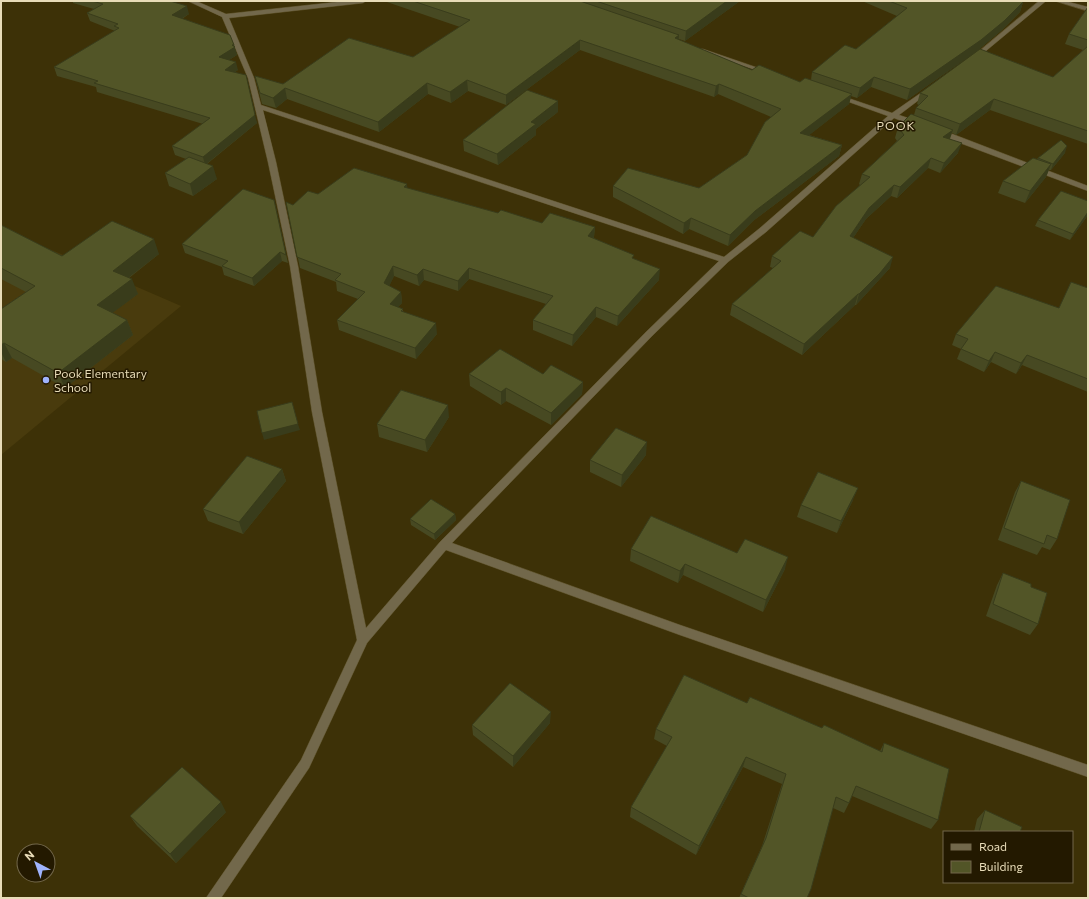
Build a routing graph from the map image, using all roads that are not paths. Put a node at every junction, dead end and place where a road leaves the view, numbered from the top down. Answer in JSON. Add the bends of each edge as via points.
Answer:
{"nodes":[{"id":1,"x":191,"y":1,"type":"edge"},
{"id":2,"x":363,"y":1,"type":"edge"},
{"id":3,"x":1044,"y":1,"type":"edge"},
{"id":4,"x":1058,"y":1,"type":"edge"},
{"id":5,"x":1088,"y":9,"type":"edge"},
{"id":6,"x":225,"y":16,"type":"junction"},
{"id":7,"x":690,"y":46,"type":"edge"},
{"id":8,"x":962,"y":67,"type":"edge"},
{"id":9,"x":773,"y":74,"type":"edge"},
{"id":10,"x":937,"y":84,"type":"edge"},
{"id":11,"x":826,"y":92,"type":"edge"},
{"id":12,"x":258,"y":106,"type":"junction"},
{"id":13,"x":894,"y":115,"type":"junction"},
{"id":14,"x":1088,"y":189,"type":"edge"},
{"id":15,"x":725,"y":260,"type":"junction"},
{"id":16,"x":444,"y":545,"type":"junction"},
{"id":17,"x":363,"y":640,"type":"junction"},
{"id":18,"x":1088,"y":771,"type":"edge"},
{"id":19,"x":213,"y":898,"type":"edge"}],
"edges":[{"from":1,"to":6,"type":"street"},
{"from":2,"to":6,"type":"street"},
{"from":3,"to":8,"type":"street"},
{"from":4,"to":5,"type":"street"},
{"from":6,"to":12,"type":"street","via":[[251,78]]},
{"from":7,"to":9,"type":"street"},
{"from":10,"to":13,"type":"street"},
{"from":11,"to":13,"type":"street"},
{"from":12,"to":15,"type":"street"},
{"from":12,"to":17,"type":"street","via":[[294,266],[318,412]]},
{"from":13,"to":14,"type":"street"},
{"from":13,"to":15,"type":"street"},
{"from":15,"to":16,"type":"street","via":[[649,334]]},
{"from":16,"to":17,"type":"street"},
{"from":16,"to":18,"type":"street","via":[[680,630]]},
{"from":17,"to":19,"type":"street","via":[[305,764]]}]}
